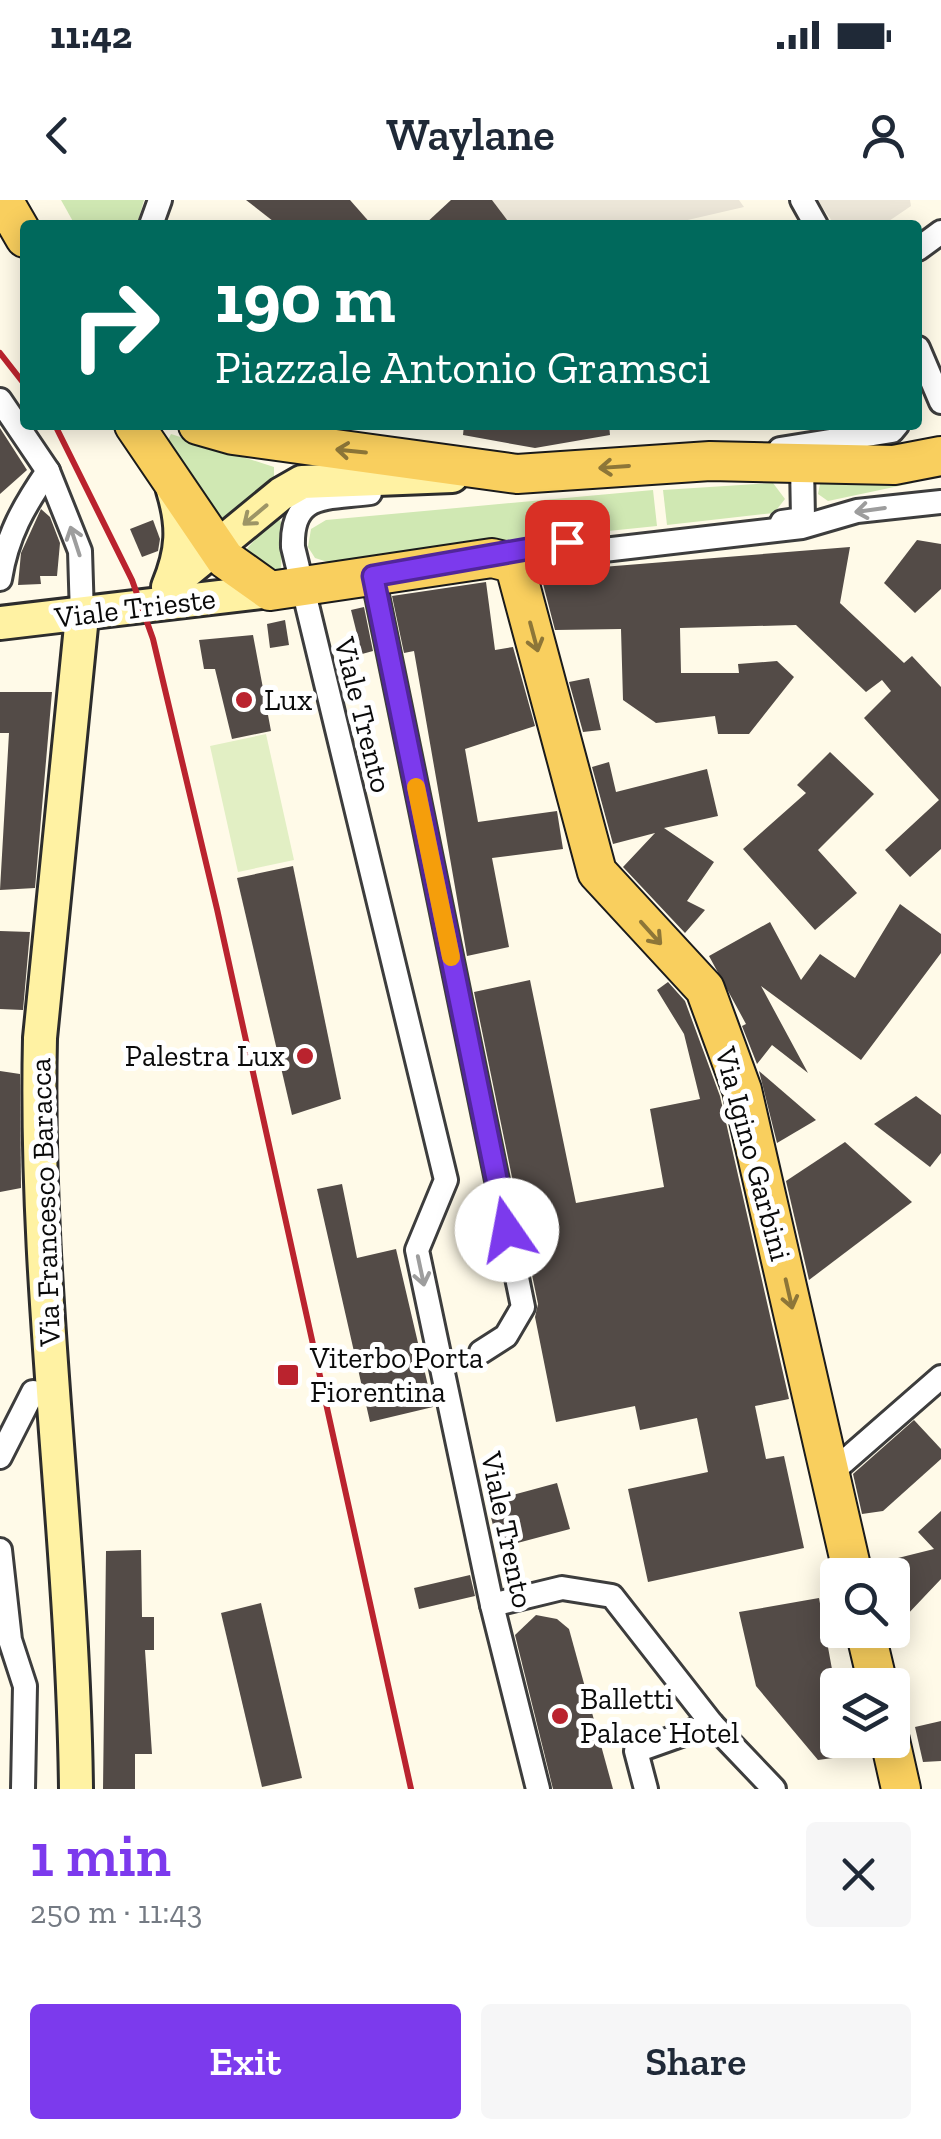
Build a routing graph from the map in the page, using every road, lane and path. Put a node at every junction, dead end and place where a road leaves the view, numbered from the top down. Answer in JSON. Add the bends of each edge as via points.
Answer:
{"nodes":[{"id":1,"x":4,"y":200,"type":"edge"},
{"id":2,"x":20,"y":229,"type":"edge"},
{"id":3,"x":922,"y":358,"type":"edge"},
{"id":4,"x":939,"y":398,"type":"edge"},
{"id":5,"x":0,"y":400,"type":"edge"},
{"id":6,"x":20,"y":430,"type":"edge"},
{"id":7,"x":20,"y":430,"type":"edge"},
{"id":8,"x":137,"y":430,"type":"edge"},
{"id":9,"x":215,"y":430,"type":"edge"},
{"id":10,"x":892,"y":430,"type":"edge"},
{"id":11,"x":941,"y":456,"type":"edge"},
{"id":12,"x":710,"y":460,"type":"junction"},
{"id":13,"x":802,"y":464,"type":"junction"},
{"id":14,"x":48,"y":471,"type":"junction"},
{"id":15,"x":517,"y":474,"type":"junction"},
{"id":16,"x":169,"y":478,"type":"junction"},
{"id":17,"x":941,"y":502,"type":"edge"},
{"id":18,"x":293,"y":547,"type":"junction"},
{"id":19,"x":216,"y":548,"type":"junction"},
{"id":20,"x":504,"y":564,"type":"junction"},
{"id":21,"x":358,"y":578,"type":"junction"},
{"id":22,"x":0,"y":579,"type":"edge"},
{"id":23,"x":0,"y":587,"type":"edge"},
{"id":24,"x":285,"y":589,"type":"junction"},
{"id":25,"x":159,"y":597,"type":"junction"},
{"id":26,"x":82,"y":616,"type":"junction"},
{"id":27,"x":1,"y":624,"type":"edge"},
{"id":28,"x":481,"y":1352,"type":"dead end"},
{"id":29,"x":42,"y":1387,"type":"junction"},
{"id":30,"x":937,"y":1389,"type":"edge"},
{"id":31,"x":4,"y":1425,"type":"edge"},
{"id":32,"x":0,"y":1458,"type":"edge"},
{"id":33,"x":830,"y":1473,"type":"junction"},
{"id":34,"x":0,"y":1550,"type":"edge"},
{"id":35,"x":849,"y":1558,"type":"edge"},
{"id":36,"x":492,"y":1605,"type":"junction"},
{"id":37,"x":712,"y":1724,"type":"junction"},
{"id":38,"x":894,"y":1758,"type":"edge"},
{"id":39,"x":23,"y":1789,"type":"edge"},
{"id":40,"x":76,"y":1789,"type":"edge"},
{"id":41,"x":538,"y":1789,"type":"edge"},
{"id":42,"x":646,"y":1789,"type":"edge"},
{"id":43,"x":774,"y":1789,"type":"edge"},
{"id":44,"x":901,"y":1789,"type":"edge"}],
"edges":[{"from":1,"to":2,"type":"main road"},
{"from":3,"to":4,"type":"street"},
{"from":5,"to":7,"type":"street"},
{"from":6,"to":14,"type":"street"},
{"from":8,"to":16,"type":"main road"},
{"from":15,"to":9,"type":"main road","one_way":true},
{"from":10,"to":12,"type":"street"},
{"from":11,"to":13,"type":"main road","via":[[894,465]]},
{"from":12,"to":13,"type":"main road"},
{"from":12,"to":15,"type":"main road","one_way":true},
{"from":13,"to":20,"type":"street","via":[[803,520],[526,546]]},
{"from":14,"to":22,"type":"street","via":[[5,544]]},
{"from":26,"to":14,"type":"street","one_way":true,"via":[[80,550]]},
{"from":15,"to":18,"type":"street","via":[[314,500],[292,525]]},
{"from":15,"to":19,"type":"main road","one_way":true,"via":[[302,482]]},
{"from":16,"to":19,"type":"main road"},
{"from":16,"to":25,"type":"main road","via":[[184,525]]},
{"from":17,"to":20,"type":"street","one_way":true,"via":[[857,511],[802,528]]},
{"from":18,"to":21,"type":"street","via":[[306,565]]},
{"from":18,"to":24,"type":"street","name":"Viale Trento"},
{"from":19,"to":24,"type":"main road"},
{"from":19,"to":25,"type":"main road"},
{"from":20,"to":21,"type":"main road"},
{"from":20,"to":33,"type":"main road","name":"Via Igino Garbini","one_way":true,"via":[[596,872],[705,989],[742,1090]]},
{"from":21,"to":24,"type":"main road"},
{"from":21,"to":28,"type":"street","name":"Viale Trento","via":[[523,1307],[506,1336]]},
{"from":23,"to":27,"type":"street"},
{"from":24,"to":25,"type":"main road","name":"Viale Trieste"},
{"from":24,"to":36,"type":"street","name":"Viale Trento","one_way":true,"via":[[446,1180],[416,1250],[430,1349]]},
{"from":25,"to":26,"type":"main road","name":"Viale Trieste"},
{"from":26,"to":27,"type":"main road","name":"Viale Trieste"},
{"from":26,"to":29,"type":"main road","name":"Via Francesco Baracca","via":[[40,1038]]},
{"from":29,"to":31,"type":"street"},
{"from":29,"to":40,"type":"main road","name":"Via Francesco Baracca"},
{"from":30,"to":33,"type":"street"},
{"from":31,"to":32,"type":"street"},
{"from":33,"to":35,"type":"main road","name":"Via Igino Garbini"},
{"from":34,"to":39,"type":"street","via":[[10,1640],[25,1686]]},
{"from":36,"to":37,"type":"street","via":[[562,1588],[612,1596]]},
{"from":36,"to":41,"type":"street","name":"Viale Trento"},
{"from":37,"to":42,"type":"street","via":[[636,1751]]},
{"from":37,"to":43,"type":"street"},
{"from":38,"to":44,"type":"main road"}]}
